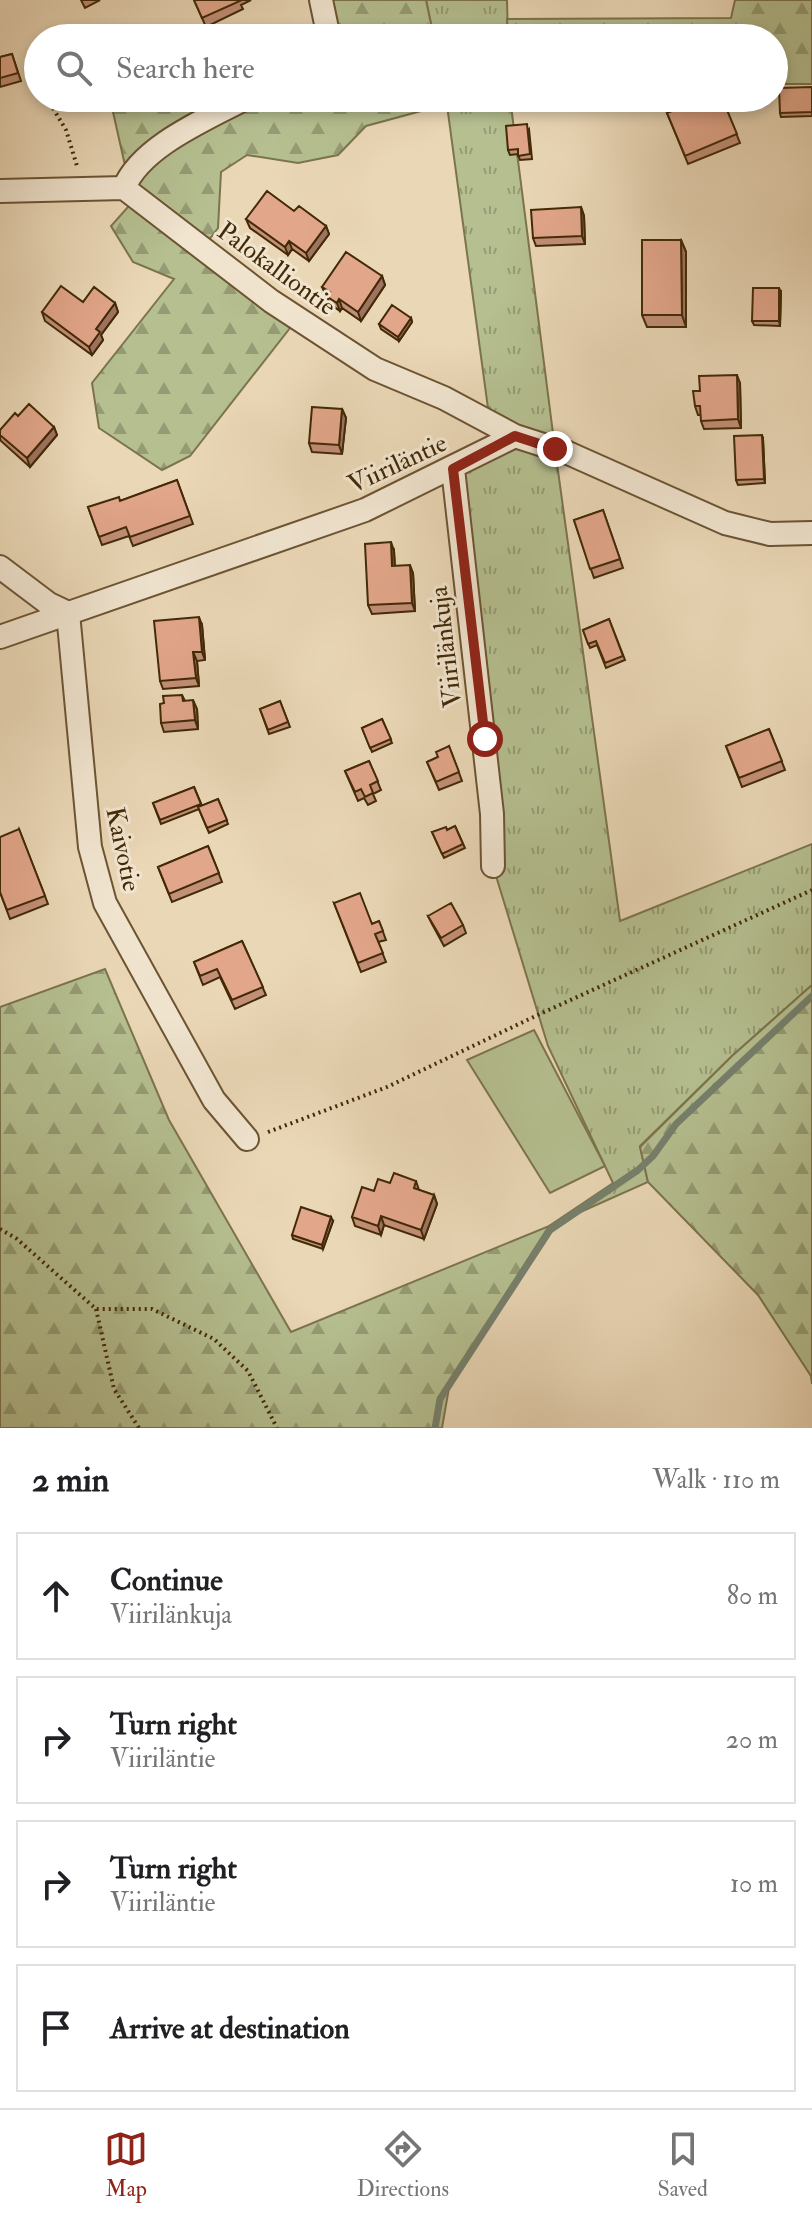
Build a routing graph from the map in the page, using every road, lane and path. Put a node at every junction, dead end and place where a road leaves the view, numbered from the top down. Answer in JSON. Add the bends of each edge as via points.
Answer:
{"nodes":[{"id":1,"x":321,"y":0,"type":"edge"},
{"id":2,"x":326,"y":24,"type":"edge"},
{"id":3,"x":55,"y":112,"type":"edge"},
{"id":4,"x":222,"y":112,"type":"edge"},
{"id":5,"x":82,"y":188,"type":"junction"},
{"id":6,"x":124,"y":188,"type":"junction"},
{"id":7,"x":0,"y":191,"type":"edge"},
{"id":8,"x":515,"y":436,"type":"junction"},
{"id":9,"x":453,"y":469,"type":"junction"},
{"id":10,"x":812,"y":533,"type":"edge"},
{"id":11,"x":0,"y":567,"type":"edge"},
{"id":12,"x":68,"y":613,"type":"junction"},
{"id":13,"x":0,"y":637,"type":"edge"},
{"id":14,"x":493,"y":866,"type":"dead end"},
{"id":15,"x":812,"y":890,"type":"edge"},
{"id":16,"x":247,"y":1139,"type":"joint"},
{"id":17,"x":0,"y":1229,"type":"edge"},
{"id":18,"x":96,"y":1309,"type":"junction"},
{"id":19,"x":139,"y":1428,"type":"edge"},
{"id":20,"x":277,"y":1428,"type":"edge"}],
"edges":[{"from":1,"to":2,"type":"street"},
{"from":3,"to":5,"type":"path","via":[[66,130]]},
{"from":4,"to":6,"type":"street","via":[[155,150],[130,172]]},
{"from":5,"to":6,"type":"street"},
{"from":5,"to":7,"type":"street"},
{"from":6,"to":8,"type":"street","name":"Palokalliontie","via":[[271,301],[359,360]]},
{"from":8,"to":9,"type":"street","name":"Viiriläntie"},
{"from":8,"to":10,"type":"street","via":[[568,453],[725,523],[770,534]]},
{"from":9,"to":12,"type":"street","name":"Viiriläntie","via":[[365,510]]},
{"from":9,"to":14,"type":"street","name":"Viirilänkuja","via":[[489,784]]},
{"from":11,"to":12,"type":"street"},
{"from":12,"to":13,"type":"street","name":"Viiriläntie"},
{"from":12,"to":16,"type":"street","name":"Kaivotie","via":[[90,847],[105,903],[214,1100]]},
{"from":15,"to":16,"type":"path","via":[[387,1087]]},
{"from":17,"to":18,"type":"path"},
{"from":18,"to":19,"type":"path","via":[[114,1389]]},
{"from":18,"to":20,"type":"path","via":[[152,1309],[214,1339],[248,1371]]}]}
